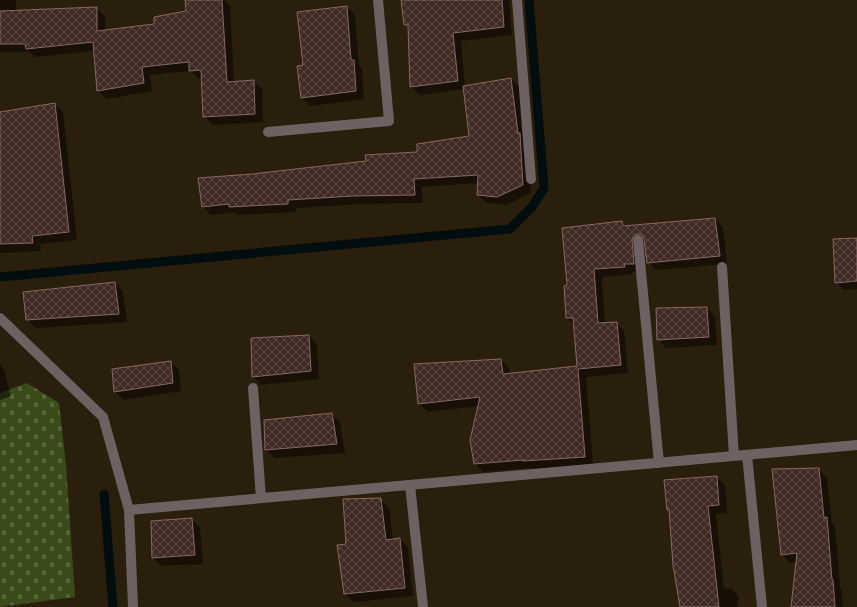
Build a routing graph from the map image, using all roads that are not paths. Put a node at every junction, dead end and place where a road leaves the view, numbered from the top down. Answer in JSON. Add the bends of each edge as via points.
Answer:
{"nodes":[{"id":1,"x":378,"y":0,"type":"edge"},
{"id":2,"x":517,"y":0,"type":"edge"},
{"id":3,"x":268,"y":132,"type":"dead end"},
{"id":4,"x":531,"y":179,"type":"dead end"},
{"id":5,"x":638,"y":240,"type":"dead end"},
{"id":6,"x":722,"y":267,"type":"dead end"},
{"id":7,"x":0,"y":318,"type":"edge"},
{"id":8,"x":253,"y":388,"type":"dead end"},
{"id":9,"x":857,"y":445,"type":"edge"},
{"id":10,"x":747,"y":455,"type":"junction"},
{"id":11,"x":734,"y":456,"type":"junction"},
{"id":12,"x":659,"y":463,"type":"junction"},
{"id":13,"x":410,"y":485,"type":"junction"},
{"id":14,"x":261,"y":498,"type":"junction"},
{"id":15,"x":129,"y":510,"type":"junction"},
{"id":16,"x":133,"y":607,"type":"edge"},
{"id":17,"x":423,"y":607,"type":"edge"},
{"id":18,"x":762,"y":607,"type":"edge"}],
"edges":[{"from":1,"to":3,"type":"street","via":[[389,121]]},
{"from":2,"to":4,"type":"street"},
{"from":5,"to":12,"type":"street"},
{"from":6,"to":11,"type":"street"},
{"from":7,"to":15,"type":"street","via":[[103,417]]},
{"from":8,"to":14,"type":"street"},
{"from":9,"to":10,"type":"street"},
{"from":10,"to":11,"type":"street"},
{"from":10,"to":18,"type":"street"},
{"from":11,"to":12,"type":"street"},
{"from":12,"to":13,"type":"street"},
{"from":13,"to":14,"type":"street"},
{"from":13,"to":17,"type":"street"},
{"from":14,"to":15,"type":"street"},
{"from":15,"to":16,"type":"street"}]}
